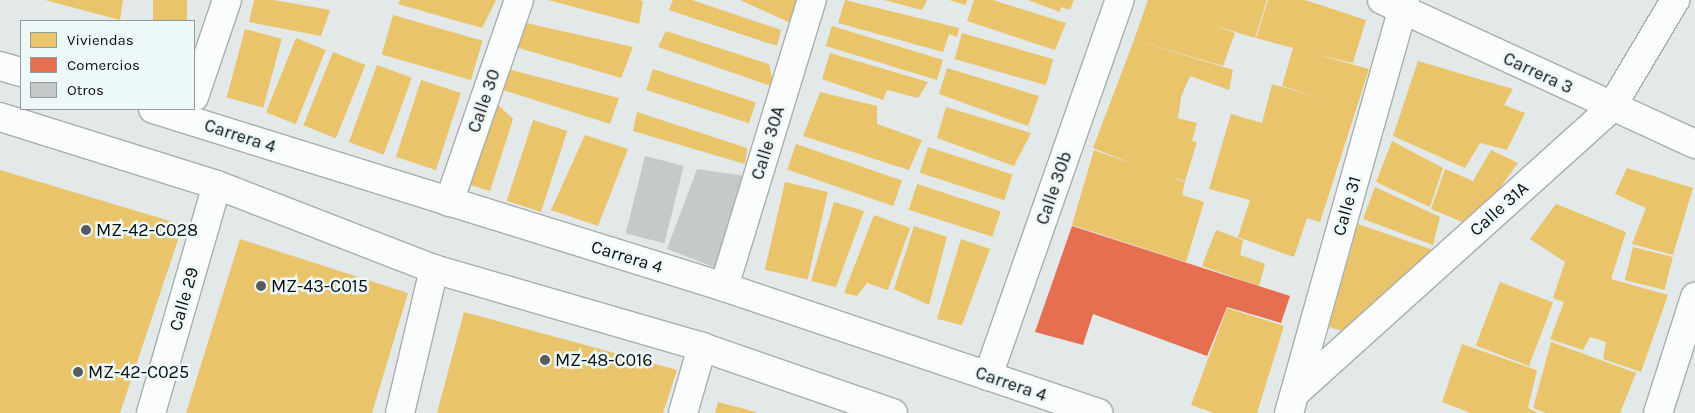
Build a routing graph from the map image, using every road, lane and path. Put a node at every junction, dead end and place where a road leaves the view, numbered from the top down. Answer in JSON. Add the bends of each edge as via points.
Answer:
{"nodes":[{"id":1,"x":227,"y":0,"type":"edge"},
{"id":2,"x":519,"y":0,"type":"edge"},
{"id":3,"x":812,"y":0,"type":"edge"},
{"id":4,"x":1120,"y":0,"type":"edge"},
{"id":5,"x":1675,"y":0,"type":"edge"},
{"id":6,"x":1396,"y":3,"type":"edge"},
{"id":7,"x":0,"y":66,"type":"edge"},
{"id":8,"x":20,"y":72,"type":"edge"},
{"id":9,"x":195,"y":93,"type":"edge"},
{"id":10,"x":1611,"y":108,"type":"junction"},
{"id":11,"x":195,"y":110,"type":"edge"},
{"id":12,"x":0,"y":117,"type":"edge"},
{"id":13,"x":1695,"y":144,"type":"edge"},
{"id":14,"x":217,"y":186,"type":"junction"},
{"id":15,"x":449,"y":202,"type":"junction"},
{"id":16,"x":434,"y":269,"type":"junction"},
{"id":17,"x":724,"y":287,"type":"junction"},
{"id":18,"x":1695,"y":297,"type":"edge"},
{"id":19,"x":702,"y":347,"type":"junction"},
{"id":20,"x":988,"y":376,"type":"junction"},
{"id":21,"x":1292,"y":403,"type":"edge"},
{"id":22,"x":151,"y":413,"type":"edge"},
{"id":23,"x":400,"y":413,"type":"edge"},
{"id":24,"x":683,"y":413,"type":"edge"},
{"id":25,"x":893,"y":413,"type":"edge"},
{"id":26,"x":1098,"y":413,"type":"edge"},
{"id":27,"x":1658,"y":413,"type":"edge"}],
"edges":[{"from":1,"to":9,"type":"street"},
{"from":2,"to":15,"type":"street","name":"Calle 30"},
{"from":3,"to":17,"type":"street","name":"Calle 30A"},
{"from":4,"to":20,"type":"street","name":"Calle 30b"},
{"from":5,"to":10,"type":"street","name":"Calle 31A"},
{"from":6,"to":10,"type":"street","name":"Carrera 3"},
{"from":6,"to":21,"type":"street","name":"Calle 31"},
{"from":7,"to":8,"type":"street"},
{"from":10,"to":13,"type":"street","name":"Carrera 3"},
{"from":10,"to":21,"type":"street","name":"Calle 31A"},
{"from":11,"to":15,"type":"street","name":"Carrera 4"},
{"from":12,"to":14,"type":"street"},
{"from":14,"to":16,"type":"street"},
{"from":14,"to":22,"type":"street","name":"Calle 29"},
{"from":15,"to":17,"type":"street","name":"Carrera 4"},
{"from":16,"to":19,"type":"street"},
{"from":16,"to":23,"type":"street"},
{"from":17,"to":20,"type":"street","name":"Carrera 4"},
{"from":18,"to":27,"type":"street"},
{"from":19,"to":24,"type":"street"},
{"from":19,"to":25,"type":"street"},
{"from":20,"to":26,"type":"street","name":"Carrera 4"}]}
